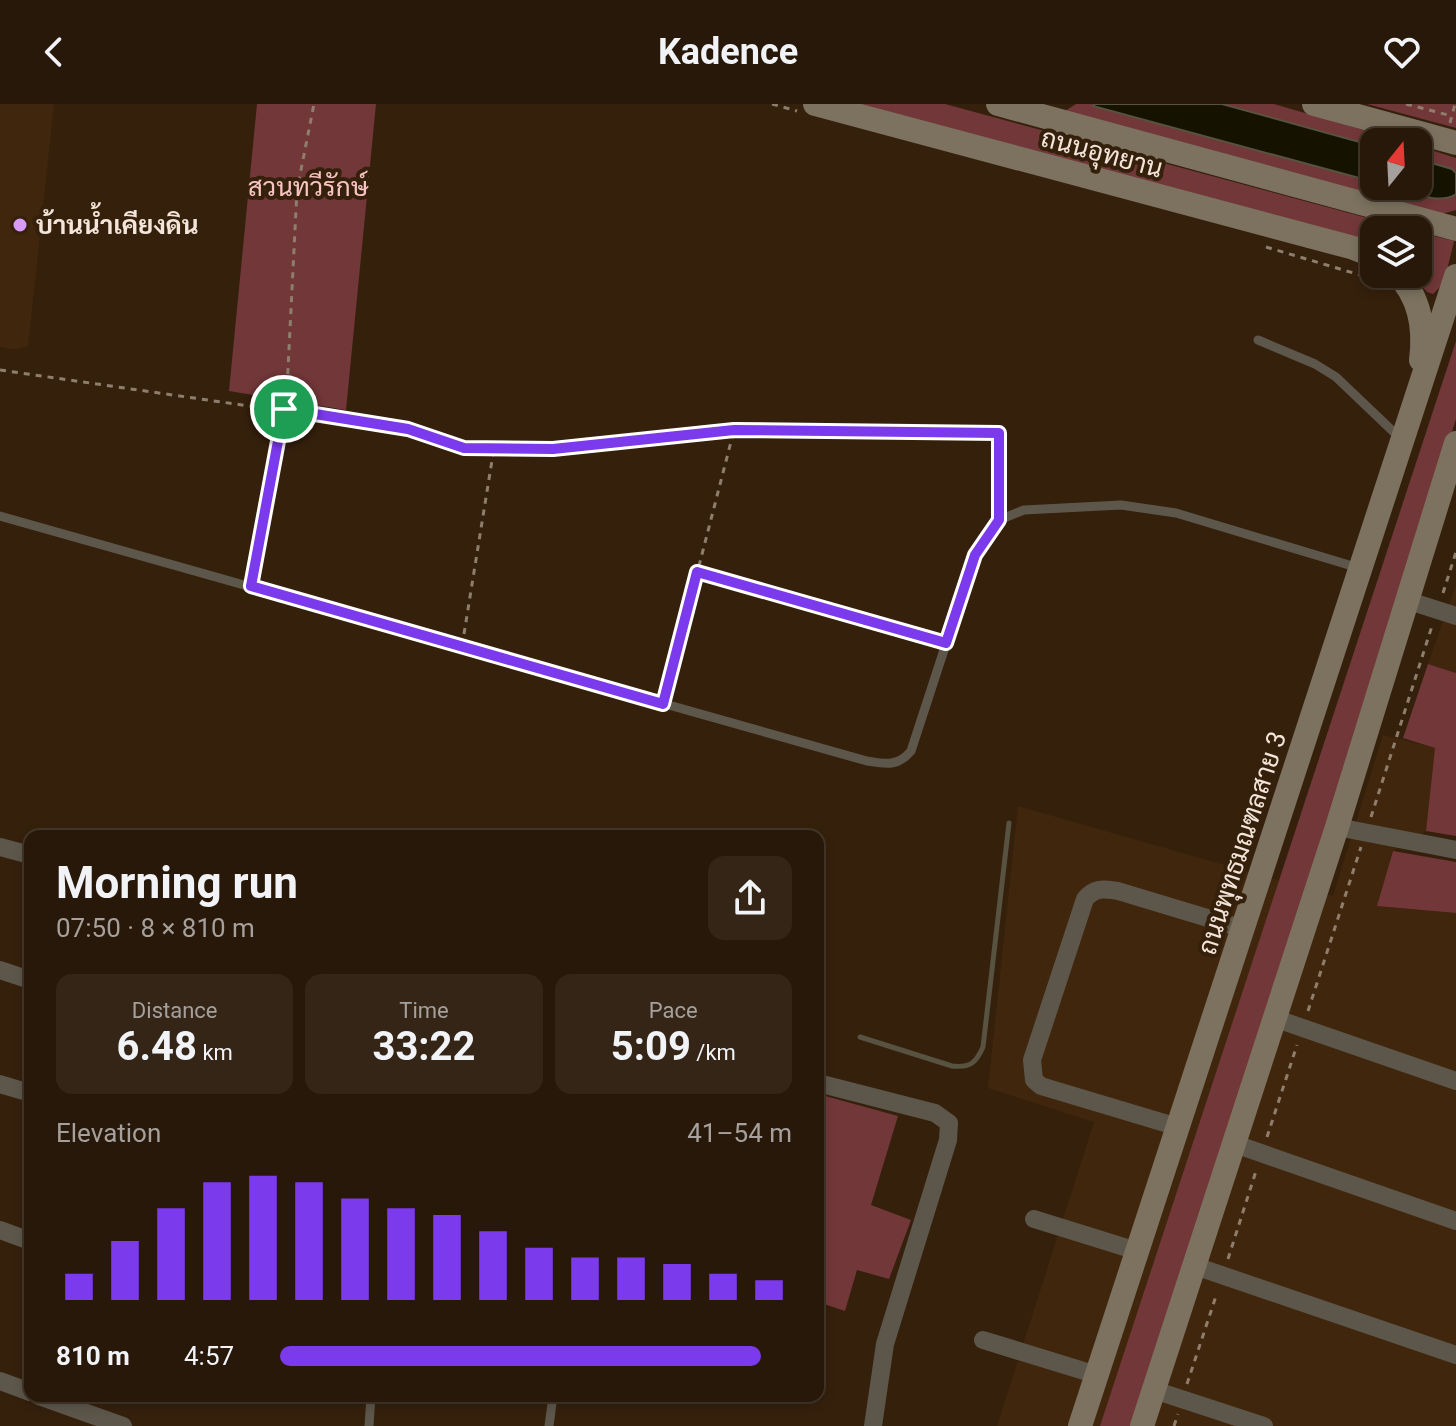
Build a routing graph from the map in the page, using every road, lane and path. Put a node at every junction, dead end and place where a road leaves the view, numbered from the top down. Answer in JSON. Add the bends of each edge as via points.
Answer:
{"nodes":[{"id":1,"x":314,"y":104,"type":"edge"},
{"id":2,"x":815,"y":104,"type":"edge"},
{"id":3,"x":998,"y":104,"type":"edge"},
{"id":4,"x":1059,"y":104,"type":"edge"},
{"id":5,"x":1314,"y":104,"type":"edge"},
{"id":6,"x":1406,"y":104,"type":"edge"},
{"id":7,"x":1455,"y":104,"type":"edge"},
{"id":8,"x":1029,"y":113,"type":"junction"},
{"id":9,"x":1452,"y":116,"type":"junction"},
{"id":10,"x":1456,"y":126,"type":"edge"},
{"id":11,"x":1456,"y":143,"type":"edge"},
{"id":12,"x":1456,"y":229,"type":"edge"},
{"id":13,"x":1360,"y":250,"type":"edge"},
{"id":14,"x":1456,"y":276,"type":"edge"},
{"id":15,"x":1408,"y":288,"type":"edge"},
{"id":16,"x":1258,"y":340,"type":"dead end"},
{"id":17,"x":0,"y":370,"type":"edge"},
{"id":18,"x":1415,"y":398,"type":"junction"},
{"id":19,"x":284,"y":409,"type":"junction"},
{"id":20,"x":734,"y":430,"type":"junction"},
{"id":21,"x":1401,"y":440,"type":"junction"},
{"id":22,"x":1456,"y":443,"type":"edge"},
{"id":23,"x":494,"y":448,"type":"junction"},
{"id":24,"x":1448,"y":496,"type":"edge"},
{"id":25,"x":0,"y":516,"type":"edge"},
{"id":26,"x":999,"y":520,"type":"junction"},
{"id":27,"x":1456,"y":552,"type":"edge"},
{"id":28,"x":1360,"y":569,"type":"junction"},
{"id":29,"x":697,"y":572,"type":"junction"},
{"id":30,"x":251,"y":586,"type":"junction"},
{"id":31,"x":1406,"y":600,"type":"junction"},
{"id":32,"x":1437,"y":610,"type":"junction"},
{"id":33,"x":1456,"y":616,"type":"edge"},
{"id":34,"x":946,"y":643,"type":"junction"},
{"id":35,"x":462,"y":646,"type":"junction"},
{"id":36,"x":663,"y":704,"type":"junction"},
{"id":37,"x":1337,"y":827,"type":"junction"},
{"id":38,"x":1366,"y":832,"type":"junction"},
{"id":39,"x":0,"y":847,"type":"edge"},
{"id":40,"x":1456,"y":850,"type":"edge"},
{"id":41,"x":24,"y":853,"type":"edge"},
{"id":42,"x":1244,"y":929,"type":"junction"},
{"id":43,"x":0,"y":970,"type":"edge"},
{"id":44,"x":24,"y":978,"type":"edge"},
{"id":45,"x":1274,"y":1018,"type":"junction"},
{"id":46,"x":1302,"y":1028,"type":"junction"},
{"id":47,"x":1456,"y":1081,"type":"edge"},
{"id":48,"x":0,"y":1084,"type":"edge"},
{"id":49,"x":824,"y":1085,"type":"edge"},
{"id":50,"x":24,"y":1091,"type":"edge"},
{"id":51,"x":1178,"y":1127,"type":"junction"},
{"id":52,"x":1235,"y":1144,"type":"junction"},
{"id":53,"x":1262,"y":1153,"type":"junction"},
{"id":54,"x":1034,"y":1219,"type":"dead end"},
{"id":55,"x":1456,"y":1221,"type":"edge"},
{"id":56,"x":0,"y":1230,"type":"edge"},
{"id":57,"x":24,"y":1239,"type":"edge"},
{"id":58,"x":1137,"y":1251,"type":"junction"},
{"id":59,"x":1195,"y":1266,"type":"junction"},
{"id":60,"x":1222,"y":1276,"type":"junction"},
{"id":61,"x":983,"y":1340,"type":"dead end"},
{"id":62,"x":1456,"y":1355,"type":"edge"},
{"id":63,"x":1097,"y":1375,"type":"junction"},
{"id":64,"x":0,"y":1381,"type":"edge"},
{"id":65,"x":24,"y":1390,"type":"edge"},
{"id":66,"x":1154,"y":1390,"type":"junction"},
{"id":67,"x":1183,"y":1399,"type":"junction"},
{"id":68,"x":53,"y":1402,"type":"edge"},
{"id":69,"x":371,"y":1402,"type":"edge"},
{"id":70,"x":552,"y":1402,"type":"edge"},
{"id":71,"x":72,"y":1410,"type":"edge"},
{"id":72,"x":123,"y":1426,"type":"edge"},
{"id":73,"x":369,"y":1426,"type":"edge"},
{"id":74,"x":549,"y":1426,"type":"edge"},
{"id":75,"x":873,"y":1426,"type":"edge"},
{"id":76,"x":1080,"y":1426,"type":"edge"},
{"id":77,"x":1142,"y":1426,"type":"edge"},
{"id":78,"x":1174,"y":1426,"type":"edge"},
{"id":79,"x":1264,"y":1426,"type":"edge"}],
"edges":[{"from":1,"to":19,"type":"path","via":[[297,190]]},
{"from":2,"to":13,"type":"main road","name":"ถนนอุทยาน"},
{"from":3,"to":8,"type":"main road","name":"ถนนอุทยาน"},
{"from":4,"to":8,"type":"main road"},
{"from":5,"to":11,"type":"main road"},
{"from":6,"to":9,"type":"path"},
{"from":7,"to":9,"type":"path"},
{"from":8,"to":12,"type":"main road","name":"ถนนอุทยาน"},
{"from":9,"to":10,"type":"path","via":[[1450,124]]},
{"from":14,"to":18,"type":"main road","name":"ถนนพุทธมณฑลสาย 3"},
{"from":15,"to":18,"type":"main road","via":[[1420,310],[1423,350]]},
{"from":16,"to":21,"type":"lane","via":[[1336,377]]},
{"from":17,"to":19,"type":"path"},
{"from":18,"to":21,"type":"main road","name":"ถนนพุทธมณฑลสาย 3"},
{"from":19,"to":23,"type":"path","via":[[408,429],[464,448]]},
{"from":19,"to":30,"type":"path"},
{"from":20,"to":23,"type":"path","via":[[553,449]]},
{"from":20,"to":26,"type":"path","via":[[999,433]]},
{"from":20,"to":29,"type":"path"},
{"from":21,"to":28,"type":"main road","name":"ถนนพุทธมณฑลสาย 3"},
{"from":22,"to":24,"type":"main road"},
{"from":23,"to":35,"type":"path"},
{"from":24,"to":31,"type":"main road"},
{"from":25,"to":30,"type":"lane"},
{"from":26,"to":28,"type":"lane","via":[[1024,510],[1121,505],[1176,513]]},
{"from":26,"to":34,"type":"lane","via":[[975,555]]},
{"from":27,"to":32,"type":"path"},
{"from":28,"to":42,"type":"main road","name":"ถนนพุทธมณฑลสาย 3"},
{"from":29,"to":34,"type":"path"},
{"from":29,"to":36,"type":"path"},
{"from":30,"to":35,"type":"lane"},
{"from":31,"to":32,"type":"street"},
{"from":31,"to":37,"type":"main road"},
{"from":32,"to":33,"type":"street"},
{"from":32,"to":38,"type":"path"},
{"from":34,"to":36,"type":"lane","via":[[911,751],[892,764]]},
{"from":35,"to":36,"type":"lane"},
{"from":37,"to":38,"type":"street"},
{"from":37,"to":45,"type":"main road"},
{"from":38,"to":40,"type":"street"},
{"from":38,"to":46,"type":"path"},
{"from":39,"to":41,"type":"street"},
{"from":42,"to":51,"type":"main road","name":"ถนนพุทธมณฑลสาย 3"},
{"from":42,"to":51,"type":"street","via":[[1118,891],[1092,891],[1085,899],[1032,1060],[1034,1080]]},
{"from":43,"to":44,"type":"street"},
{"from":45,"to":46,"type":"street"},
{"from":45,"to":52,"type":"main road"},
{"from":46,"to":47,"type":"street"},
{"from":46,"to":53,"type":"path"},
{"from":48,"to":50,"type":"street"},
{"from":49,"to":75,"type":"street","via":[[935,1113],[949,1123],[885,1344]]},
{"from":51,"to":58,"type":"main road","name":"ถนนพุทธมณฑลสาย 3"},
{"from":52,"to":53,"type":"street"},
{"from":52,"to":59,"type":"main road"},
{"from":53,"to":55,"type":"street"},
{"from":53,"to":60,"type":"path"},
{"from":54,"to":58,"type":"street"},
{"from":56,"to":57,"type":"street"},
{"from":58,"to":63,"type":"main road","name":"ถนนพุทธมณฑลสาย 3"},
{"from":59,"to":60,"type":"street"},
{"from":59,"to":66,"type":"main road"},
{"from":60,"to":62,"type":"street"},
{"from":60,"to":67,"type":"path"},
{"from":61,"to":63,"type":"street"},
{"from":63,"to":76,"type":"main road","name":"ถนนพุทธมณฑลสาย 3"},
{"from":64,"to":65,"type":"street"},
{"from":66,"to":67,"type":"street"},
{"from":66,"to":77,"type":"main road"},
{"from":67,"to":78,"type":"path"},
{"from":67,"to":79,"type":"street"},
{"from":68,"to":71,"type":"street"},
{"from":69,"to":73,"type":"lane"},
{"from":70,"to":74,"type":"lane"},
{"from":71,"to":72,"type":"street"}]}
